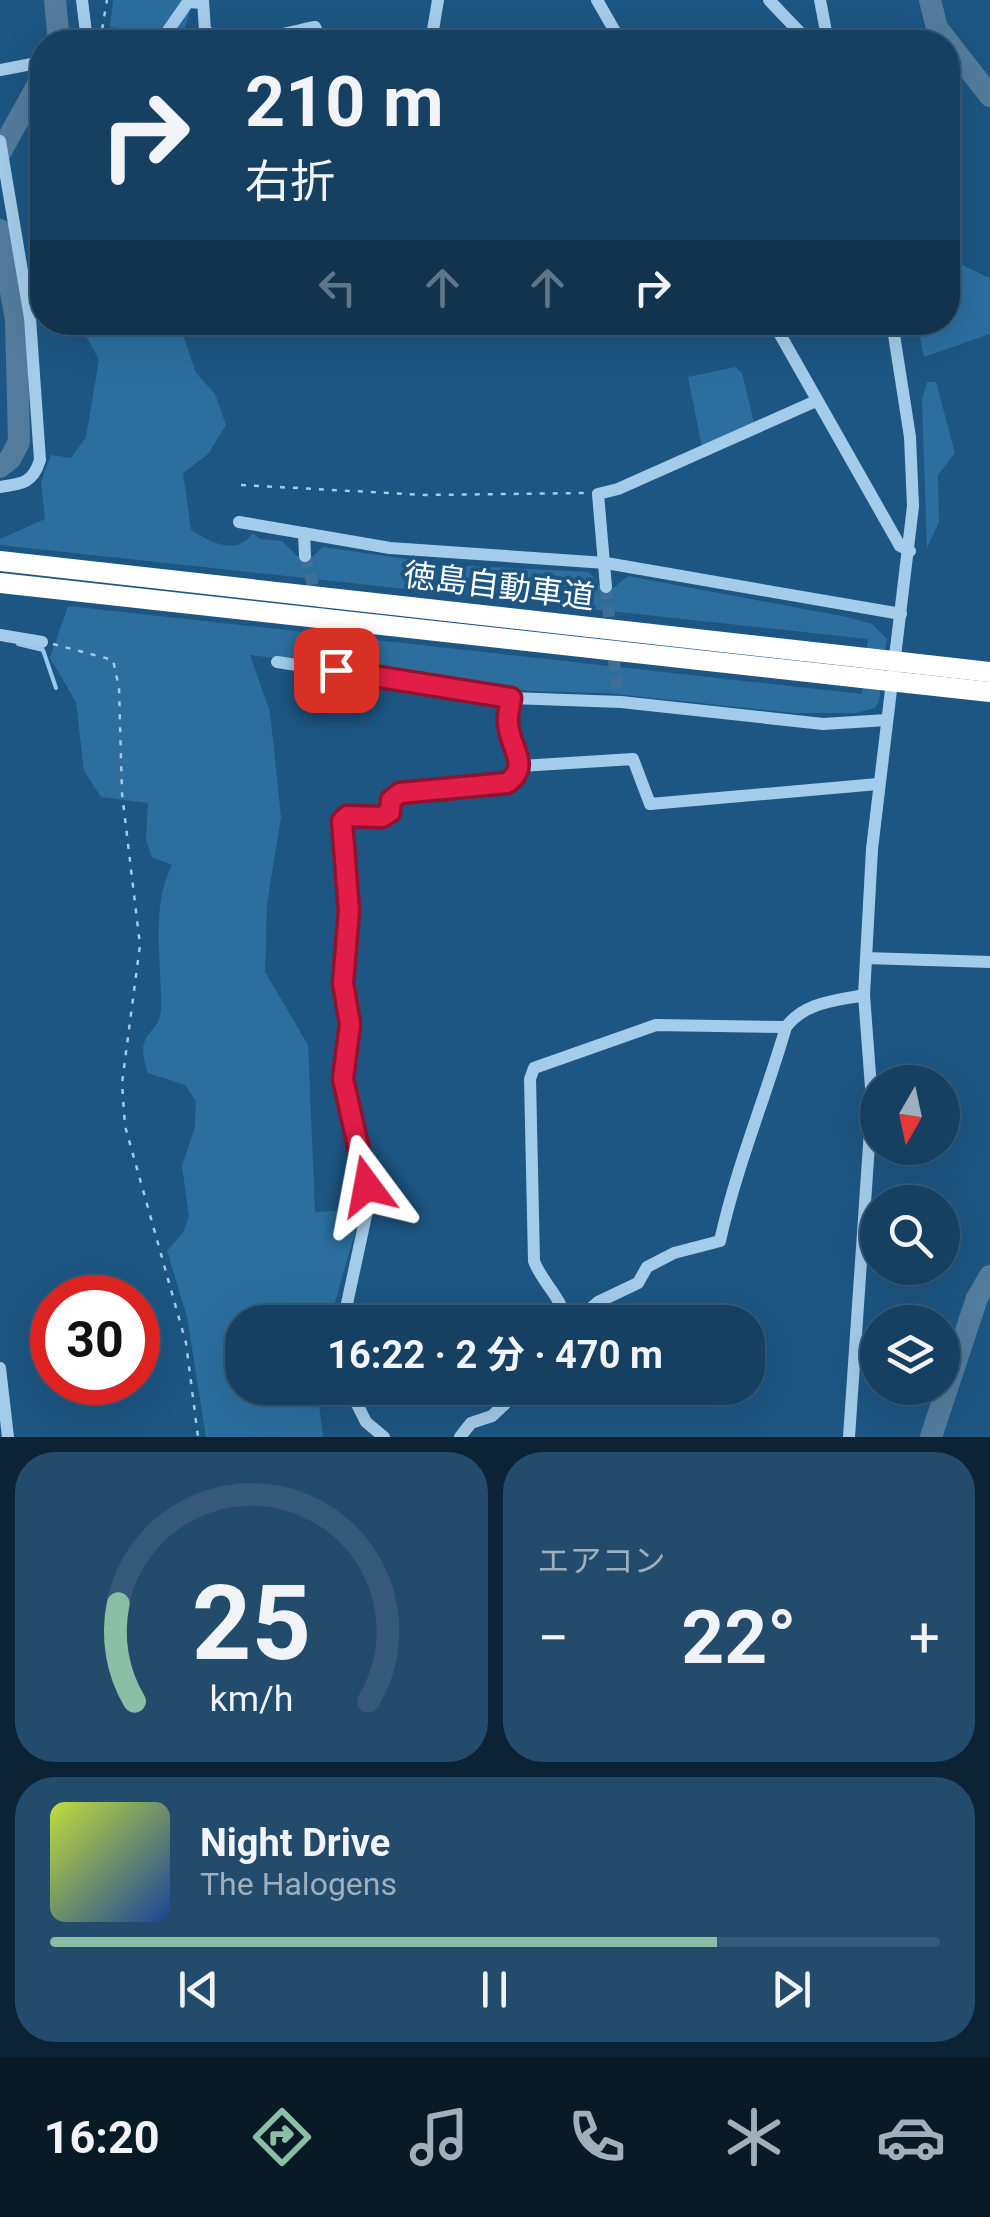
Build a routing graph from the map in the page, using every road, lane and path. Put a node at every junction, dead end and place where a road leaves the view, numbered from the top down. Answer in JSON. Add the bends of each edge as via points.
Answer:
{"nodes":[{"id":1,"x":82,"y":0,"type":"edge"},
{"id":2,"x":107,"y":0,"type":"edge"},
{"id":3,"x":438,"y":0,"type":"edge"},
{"id":4,"x":598,"y":0,"type":"edge"},
{"id":5,"x":769,"y":0,"type":"edge"},
{"id":6,"x":820,"y":0,"type":"edge"},
{"id":7,"x":203,"y":2,"type":"edge"},
{"id":8,"x":86,"y":30,"type":"edge"},
{"id":9,"x":102,"y":30,"type":"edge"},
{"id":10,"x":166,"y":30,"type":"edge"},
{"id":11,"x":205,"y":30,"type":"edge"},
{"id":12,"x":433,"y":30,"type":"edge"},
{"id":13,"x":614,"y":30,"type":"edge"},
{"id":14,"x":798,"y":30,"type":"edge"},
{"id":15,"x":826,"y":30,"type":"edge"},
{"id":16,"x":30,"y":64,"type":"edge"},
{"id":17,"x":0,"y":70,"type":"edge"},
{"id":18,"x":0,"y":140,"type":"edge"},
{"id":19,"x":30,"y":318,"type":"edge"},
{"id":20,"x":31,"y":335,"type":"edge"},
{"id":21,"x":779,"y":335,"type":"edge"},
{"id":22,"x":894,"y":335,"type":"edge"},
{"id":23,"x":816,"y":401,"type":"junction"},
{"id":24,"x":241,"y":486,"type":"dead end"},
{"id":25,"x":0,"y":487,"type":"edge"},
{"id":26,"x":598,"y":494,"type":"junction"},
{"id":27,"x":239,"y":522,"type":"dead end"},
{"id":28,"x":304,"y":533,"type":"junction"},
{"id":29,"x":910,"y":551,"type":"junction"},
{"id":30,"x":304,"y":556,"type":"tunnel mouth"},
{"id":31,"x":0,"y":561,"type":"edge"},
{"id":32,"x":606,"y":563,"type":"junction"},
{"id":33,"x":0,"y":582,"type":"edge"},
{"id":34,"x":606,"y":587,"type":"tunnel mouth"},
{"id":35,"x":901,"y":614,"type":"junction"},
{"id":36,"x":0,"y":635,"type":"edge"},
{"id":37,"x":42,"y":642,"type":"joint"},
{"id":38,"x":330,"y":647,"type":"tunnel mouth"},
{"id":39,"x":277,"y":662,"type":"dead end"},
{"id":40,"x":864,"y":668,"type":"junction"},
{"id":41,"x":336,"y":670,"type":"junction"},
{"id":42,"x":990,"y":672,"type":"edge"},
{"id":43,"x":990,"y":692,"type":"edge"},
{"id":44,"x":511,"y":698,"type":"junction"},
{"id":45,"x":887,"y":720,"type":"junction"},
{"id":46,"x":521,"y":766,"type":"junction"},
{"id":47,"x":878,"y":784,"type":"junction"},
{"id":48,"x":866,"y":958,"type":"junction"},
{"id":49,"x":990,"y":962,"type":"edge"},
{"id":50,"x":864,"y":995,"type":"junction"},
{"id":51,"x":786,"y":1027,"type":"junction"},
{"id":52,"x":348,"y":1305,"type":"edge"},
{"id":53,"x":561,"y":1305,"type":"edge"},
{"id":54,"x":595,"y":1305,"type":"edge"},
{"id":55,"x":0,"y":1368,"type":"edge"},
{"id":56,"x":358,"y":1405,"type":"edge"},
{"id":57,"x":504,"y":1405,"type":"edge"},
{"id":58,"x":8,"y":1437,"type":"edge"},
{"id":59,"x":198,"y":1437,"type":"edge"},
{"id":60,"x":384,"y":1437,"type":"edge"},
{"id":61,"x":460,"y":1437,"type":"edge"},
{"id":62,"x":849,"y":1437,"type":"edge"}],
"edges":[{"from":1,"to":8,"type":"street"},
{"from":2,"to":9,"type":"path"},
{"from":3,"to":12,"type":"street"},
{"from":4,"to":13,"type":"street"},
{"from":5,"to":14,"type":"street"},
{"from":6,"to":15,"type":"street"},
{"from":7,"to":10,"type":"street","via":[[188,2]]},
{"from":7,"to":11,"type":"street"},
{"from":16,"to":17,"type":"street"},
{"from":18,"to":19,"type":"street"},
{"from":20,"to":25,"type":"street","via":[[40,460],[26,483]]},
{"from":21,"to":23,"type":"street"},
{"from":22,"to":29,"type":"street","via":[[910,436]]},
{"from":23,"to":26,"type":"street"},
{"from":23,"to":29,"type":"street","via":[[900,546]]},
{"from":24,"to":26,"type":"path"},
{"from":26,"to":32,"type":"street"},
{"from":27,"to":28,"type":"street"},
{"from":28,"to":30,"type":"street"},
{"from":28,"to":32,"type":"street","via":[[390,548]]},
{"from":29,"to":35,"type":"street"},
{"from":31,"to":40,"type":"highway","name":"徳島自動車道"},
{"from":32,"to":34,"type":"street"},
{"from":32,"to":35,"type":"street"},
{"from":33,"to":40,"type":"highway","name":"徳島自動車道"},
{"from":35,"to":45,"type":"street"},
{"from":36,"to":37,"type":"street"},
{"from":37,"to":59,"type":"path","via":[[113,660],[119,688],[122,792],[140,945],[122,1083],[125,1126],[182,1328]]},
{"from":38,"to":41,"type":"street"},
{"from":39,"to":41,"type":"street"},
{"from":40,"to":42,"type":"highway","name":"徳島自動車道","bridge":true},
{"from":40,"to":43,"type":"highway","name":"徳島自動車道","bridge":true},
{"from":41,"to":44,"type":"street"},
{"from":44,"to":45,"type":"street","via":[[619,695],[804,722]]},
{"from":44,"to":46,"type":"street","via":[[508,725]]},
{"from":45,"to":47,"type":"street"},
{"from":46,"to":47,"type":"street","via":[[633,759],[650,804]]},
{"from":46,"to":52,"type":"street","via":[[507,783],[400,793],[382,817],[342,821],[349,911],[343,983],[350,1024],[343,1079],[367,1186]]},
{"from":47,"to":48,"type":"street"},
{"from":48,"to":49,"type":"street"},
{"from":48,"to":50,"type":"street"},
{"from":50,"to":51,"type":"street","via":[[813,1005]]},
{"from":50,"to":62,"type":"street","via":[[872,1101]]},
{"from":51,"to":53,"type":"street","via":[[656,1025],[534,1068],[534,1261]]},
{"from":51,"to":54,"type":"street","via":[[720,1240],[674,1253],[647,1267],[638,1283]]},
{"from":55,"to":58,"type":"street"},
{"from":56,"to":60,"type":"street"},
{"from":57,"to":61,"type":"street","via":[[470,1423]]}]}
